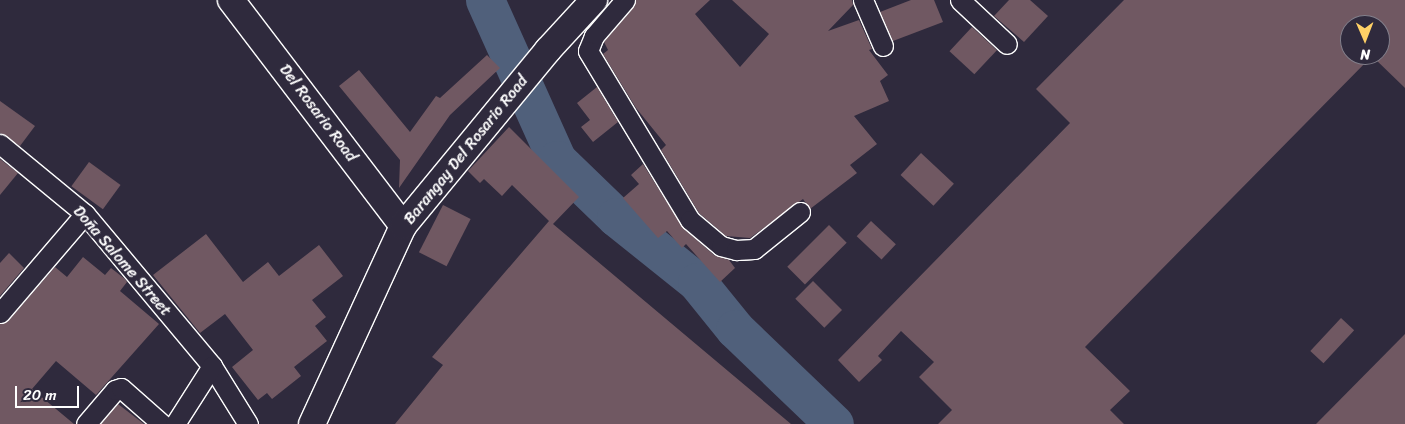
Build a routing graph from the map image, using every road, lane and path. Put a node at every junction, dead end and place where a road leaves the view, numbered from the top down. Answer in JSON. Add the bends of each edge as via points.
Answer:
{"nodes":[{"id":1,"x":231,"y":0,"type":"edge"},
{"id":2,"x":594,"y":0,"type":"edge"},
{"id":3,"x":625,"y":0,"type":"edge"},
{"id":4,"x":863,"y":0,"type":"edge"},
{"id":5,"x":960,"y":0,"type":"edge"},
{"id":6,"x":1007,"y":44,"type":"dead end"},
{"id":7,"x":883,"y":46,"type":"dead end"},
{"id":8,"x":0,"y":144,"type":"edge"},
{"id":9,"x":800,"y":212,"type":"dead end"},
{"id":10,"x":85,"y":214,"type":"junction"},
{"id":11,"x":403,"y":226,"type":"junction"},
{"id":12,"x":0,"y":313,"type":"edge"},
{"id":13,"x":212,"y":366,"type":"junction"},
{"id":14,"x":86,"y":424,"type":"edge"},
{"id":15,"x":162,"y":424,"type":"edge"},
{"id":16,"x":175,"y":424,"type":"edge"},
{"id":17,"x":248,"y":424,"type":"edge"},
{"id":18,"x":312,"y":424,"type":"edge"}],
"edges":[{"from":1,"to":11,"type":"main road","name":"Del Rosario Road"},
{"from":2,"to":11,"type":"main road","name":"Barangay Del Rosario Road","via":[[548,50]]},
{"from":3,"to":9,"type":"street","via":[[594,36],[588,50],[690,220],[721,246],[736,250],[754,248]]},
{"from":4,"to":7,"type":"street"},
{"from":5,"to":6,"type":"street"},
{"from":8,"to":10,"type":"street","name":"Doña Salome Street"},
{"from":10,"to":12,"type":"street"},
{"from":10,"to":13,"type":"street","name":"Doña Salome Street"},
{"from":11,"to":18,"type":"main road","name":"Barangay Del Rosario Road"},
{"from":13,"to":16,"type":"street"},
{"from":13,"to":17,"type":"street","name":"Doña Salome Street"},
{"from":14,"to":15,"type":"street","via":[[115,390],[122,388]]}]}
